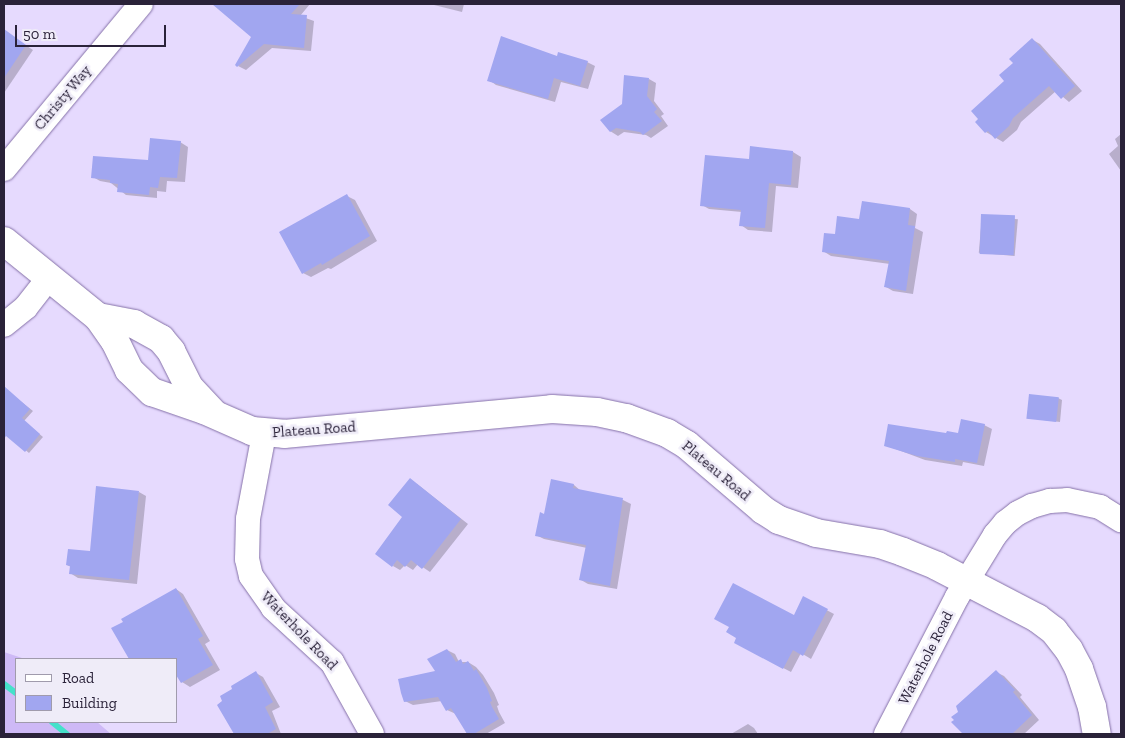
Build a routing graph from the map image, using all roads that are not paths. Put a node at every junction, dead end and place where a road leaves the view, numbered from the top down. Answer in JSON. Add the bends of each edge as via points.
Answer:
{"nodes":[{"id":1,"x":141,"y":4,"type":"edge"},
{"id":2,"x":4,"y":169,"type":"edge"},
{"id":3,"x":4,"y":241,"type":"edge"},
{"id":4,"x":49,"y":278,"type":"junction"},
{"id":5,"x":98,"y":316,"type":"junction"},
{"id":6,"x":4,"y":325,"type":"edge"},
{"id":7,"x":215,"y":415,"type":"junction"},
{"id":8,"x":264,"y":434,"type":"junction"},
{"id":9,"x":1121,"y":520,"type":"edge"},
{"id":10,"x":967,"y":582,"type":"junction"},
{"id":11,"x":372,"y":734,"type":"edge"},
{"id":12,"x":886,"y":734,"type":"edge"},
{"id":13,"x":1097,"y":734,"type":"edge"}],
"edges":[{"from":1,"to":2,"type":"street","name":"Christy Way"},
{"from":3,"to":4,"type":"street","name":"Plateau Road"},
{"from":4,"to":5,"type":"street","name":"Plateau Road"},
{"from":4,"to":6,"type":"street","via":[[26,307]]},
{"from":5,"to":7,"type":"street","name":"Plateau Road","via":[[129,370],[146,387]]},
{"from":5,"to":7,"type":"street","name":"Plateau Road","via":[[134,324],[161,339],[189,386]]},
{"from":7,"to":8,"type":"street","name":"Plateau Road","via":[[236,426]]},
{"from":8,"to":10,"type":"street","name":"Plateau Road","via":[[552,409],[598,412],[648,425],[687,445],[779,520],[816,533],[880,544],[937,566]]},
{"from":8,"to":11,"type":"street","name":"Waterhole Road","via":[[248,519],[247,559],[252,576],[273,608],[332,662]]},
{"from":9,"to":10,"type":"street","name":"Waterhole Road","via":[[1100,507],[1084,502],[1050,501],[1032,506],[1005,523]]},
{"from":10,"to":12,"type":"street","name":"Waterhole Road"},
{"from":10,"to":13,"type":"street","name":"Plateau Road","via":[[1037,618],[1054,631],[1079,669]]}]}
